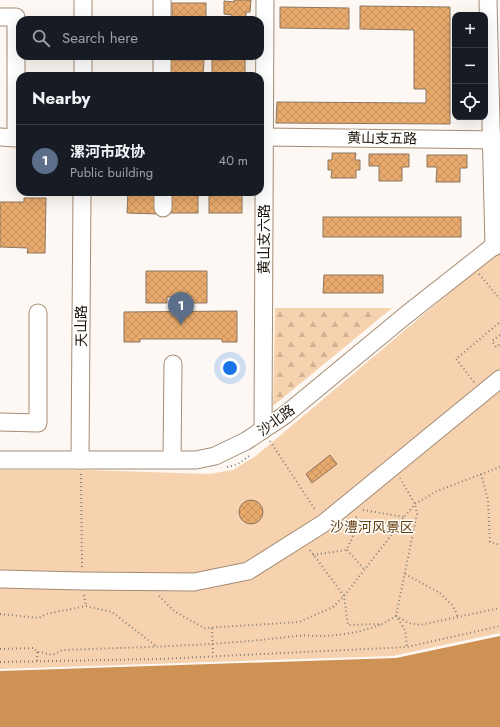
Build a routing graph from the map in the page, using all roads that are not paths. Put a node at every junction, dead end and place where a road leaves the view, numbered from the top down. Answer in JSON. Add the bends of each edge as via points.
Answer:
{"nodes":[{"id":1,"x":83,"y":0,"type":"edge"},
{"id":2,"x":162,"y":0,"type":"edge"},
{"id":3,"x":265,"y":0,"type":"edge"},
{"id":4,"x":488,"y":0,"type":"edge"},
{"id":5,"x":499,"y":0,"type":"edge"},
{"id":6,"x":83,"y":16,"type":"edge"},
{"id":7,"x":162,"y":16,"type":"edge"},
{"id":8,"x":0,"y":17,"type":"edge"},
{"id":9,"x":83,"y":60,"type":"edge"},
{"id":10,"x":162,"y":60,"type":"edge"},
{"id":11,"x":497,"y":67,"type":"edge"},
{"id":12,"x":82,"y":72,"type":"edge"},
{"id":13,"x":162,"y":72,"type":"edge"},
{"id":14,"x":500,"y":85,"type":"edge"},
{"id":15,"x":0,"y":137,"type":"edge"},
{"id":16,"x":264,"y":137,"type":"joint"},
{"id":17,"x":496,"y":140,"type":"edge"},
{"id":18,"x":82,"y":196,"type":"edge"},
{"id":19,"x":264,"y":196,"type":"edge"},
{"id":20,"x":497,"y":244,"type":"edge"},
{"id":21,"x":38,"y":313,"type":"dead end"},
{"id":22,"x":173,"y":364,"type":"dead end"},
{"id":23,"x":500,"y":378,"type":"edge"},
{"id":24,"x":0,"y":422,"type":"edge"},
{"id":25,"x":263,"y":430,"type":"junction"},
{"id":26,"x":0,"y":460,"type":"edge"},
{"id":27,"x":80,"y":460,"type":"junction"},
{"id":28,"x":172,"y":460,"type":"junction"},
{"id":29,"x":0,"y":578,"type":"edge"}],
"edges":[{"from":1,"to":6,"type":"street"},
{"from":2,"to":7,"type":"street"},
{"from":3,"to":16,"type":"street","name":"黄山支六路"},
{"from":4,"to":11,"type":"street"},
{"from":5,"to":11,"type":"street"},
{"from":8,"to":15,"type":"street","via":[[16,17],[16,138]]},
{"from":9,"to":12,"type":"street"},
{"from":10,"to":13,"type":"street"},
{"from":11,"to":14,"type":"street"},
{"from":11,"to":17,"type":"street"},
{"from":16,"to":17,"type":"street","name":"黄山支五路"},
{"from":17,"to":20,"type":"street"},
{"from":18,"to":27,"type":"street","name":"天山路"},
{"from":19,"to":25,"type":"street","name":"黄山支六路"},
{"from":20,"to":25,"type":"street","name":"沙北路"},
{"from":21,"to":24,"type":"street","via":[[38,423]]},
{"from":22,"to":28,"type":"street"},
{"from":23,"to":29,"type":"street","via":[[394,466],[350,507],[248,571],[194,582],[82,582]]},
{"from":25,"to":28,"type":"street","name":"沙北路","via":[[246,442],[214,456],[196,460]]},
{"from":26,"to":27,"type":"street","name":"沙北路"},
{"from":27,"to":28,"type":"street","name":"沙北路"}]}
